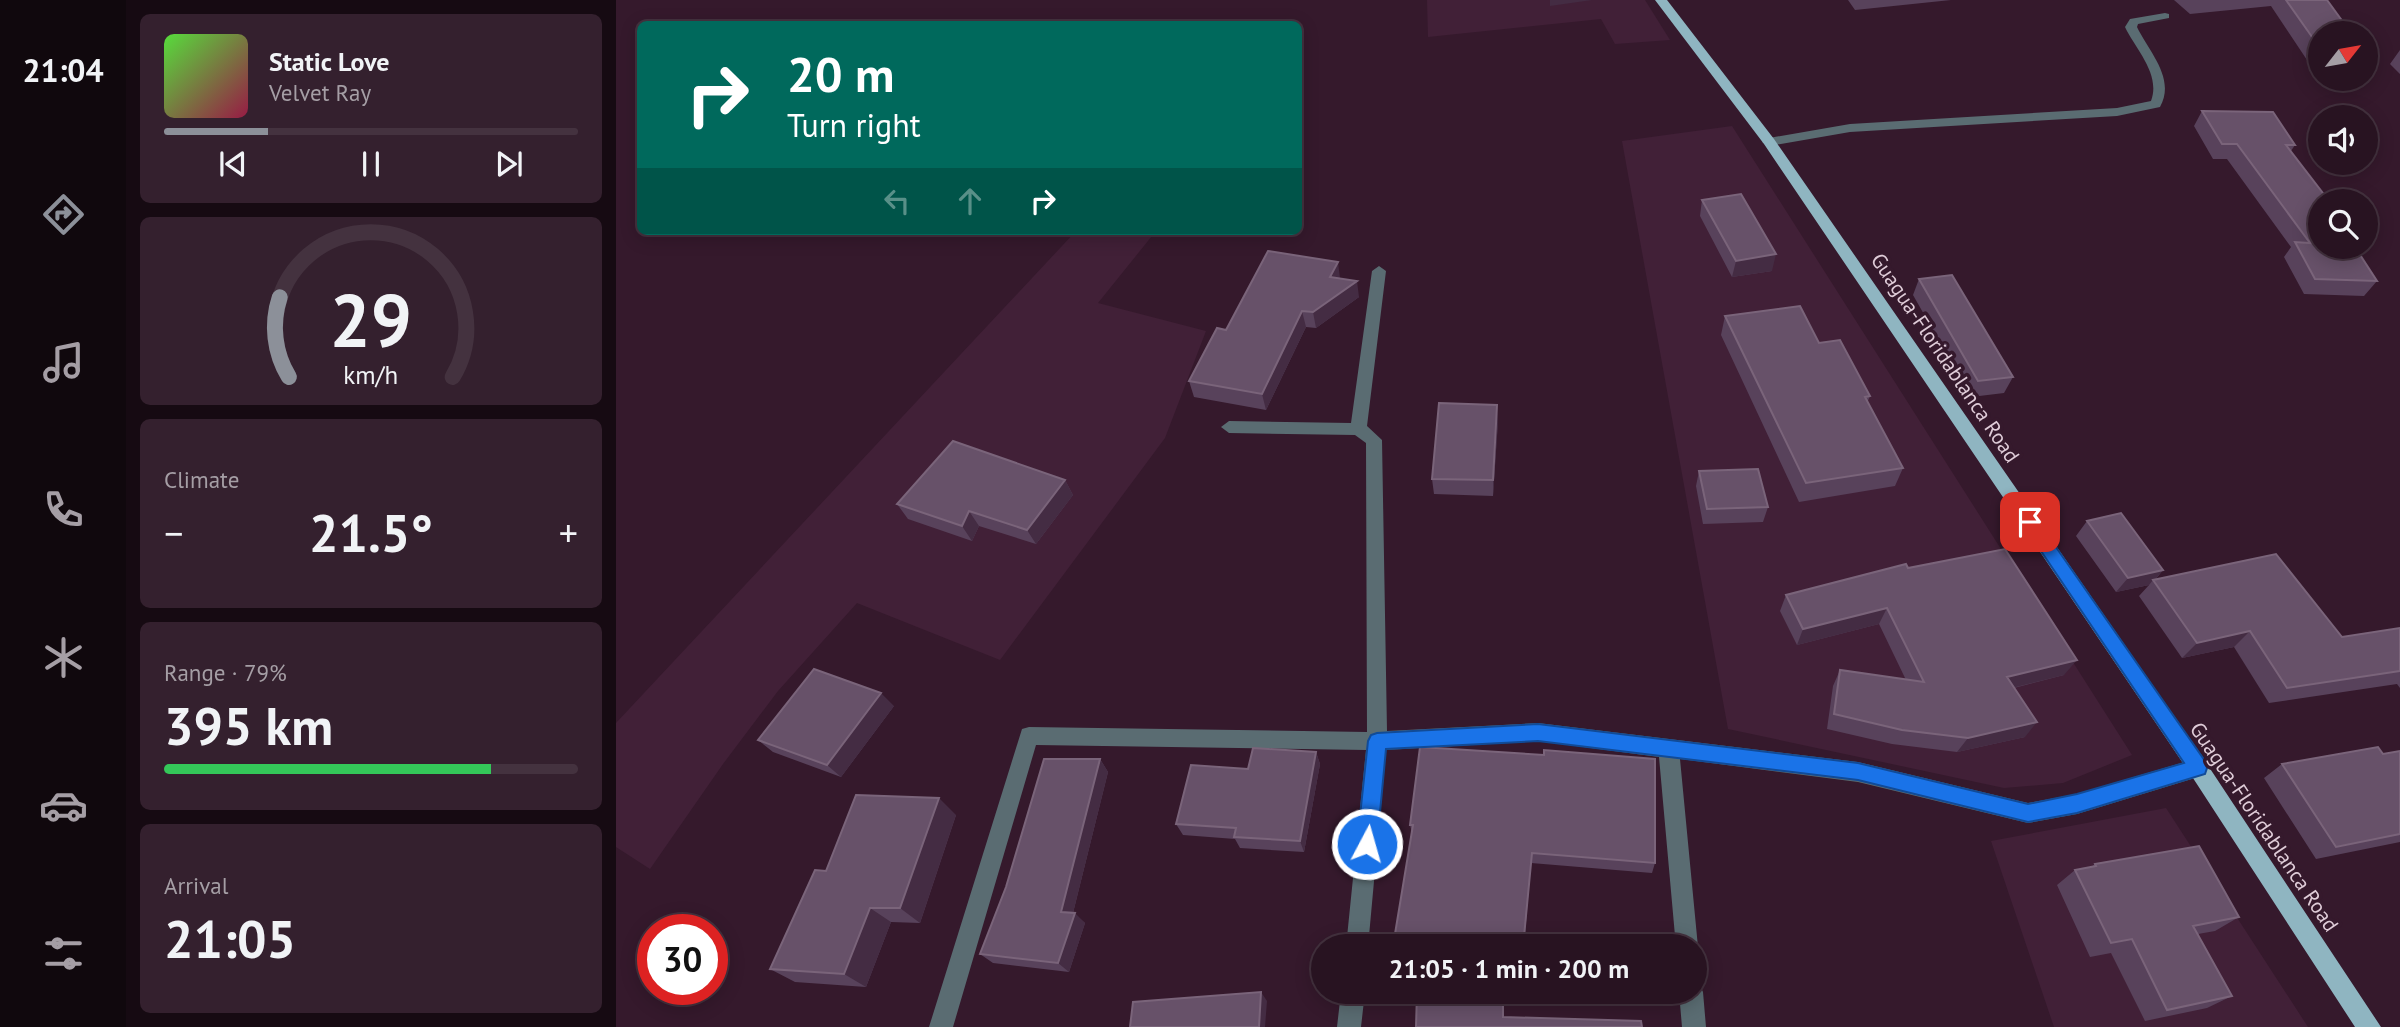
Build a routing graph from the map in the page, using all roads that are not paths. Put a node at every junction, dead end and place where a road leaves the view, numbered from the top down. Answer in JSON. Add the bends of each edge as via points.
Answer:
{"nodes":[{"id":1,"x":1661,"y":0,"type":"edge"},
{"id":2,"x":2165,"y":16,"type":"dead end"},
{"id":3,"x":1769,"y":142,"type":"junction"},
{"id":4,"x":1379,"y":271,"type":"dead end"},
{"id":5,"x":1229,"y":427,"type":"dead end"},
{"id":6,"x":1358,"y":429,"type":"junction"},
{"id":7,"x":1377,"y":741,"type":"junction"},
{"id":8,"x":1669,"y":750,"type":"junction"},
{"id":9,"x":2198,"y":768,"type":"junction"},
{"id":10,"x":1358,"y":934,"type":"edge"},
{"id":11,"x":1686,"y":934,"type":"edge"},
{"id":12,"x":1352,"y":1004,"type":"edge"},
{"id":13,"x":1692,"y":1004,"type":"edge"},
{"id":14,"x":941,"y":1027,"type":"edge"},
{"id":15,"x":1349,"y":1027,"type":"edge"},
{"id":16,"x":1694,"y":1027,"type":"edge"},
{"id":17,"x":2369,"y":1027,"type":"edge"}],
"edges":[{"from":1,"to":3,"type":"main road","name":"Guagua-Floridablanca Road"},
{"from":2,"to":3,"type":"street","via":[[2134,20],[2131,27],[2160,85],[2156,104],[2117,112],[1850,128]]},
{"from":3,"to":9,"type":"main road","name":"Guagua-Floridablanca Road"},
{"from":4,"to":6,"type":"street"},
{"from":5,"to":6,"type":"street"},
{"from":6,"to":7,"type":"street","via":[[1374,440]]},
{"from":7,"to":8,"type":"street","via":[[1538,732]]},
{"from":7,"to":10,"type":"street"},
{"from":7,"to":14,"type":"street","via":[[1028,736]]},
{"from":8,"to":9,"type":"street","via":[[1858,772],[2028,813],[2077,804]]},
{"from":8,"to":11,"type":"street"},
{"from":9,"to":17,"type":"main road","name":"Guagua-Floridablanca Road"},
{"from":12,"to":15,"type":"street"},
{"from":13,"to":16,"type":"street"}]}
